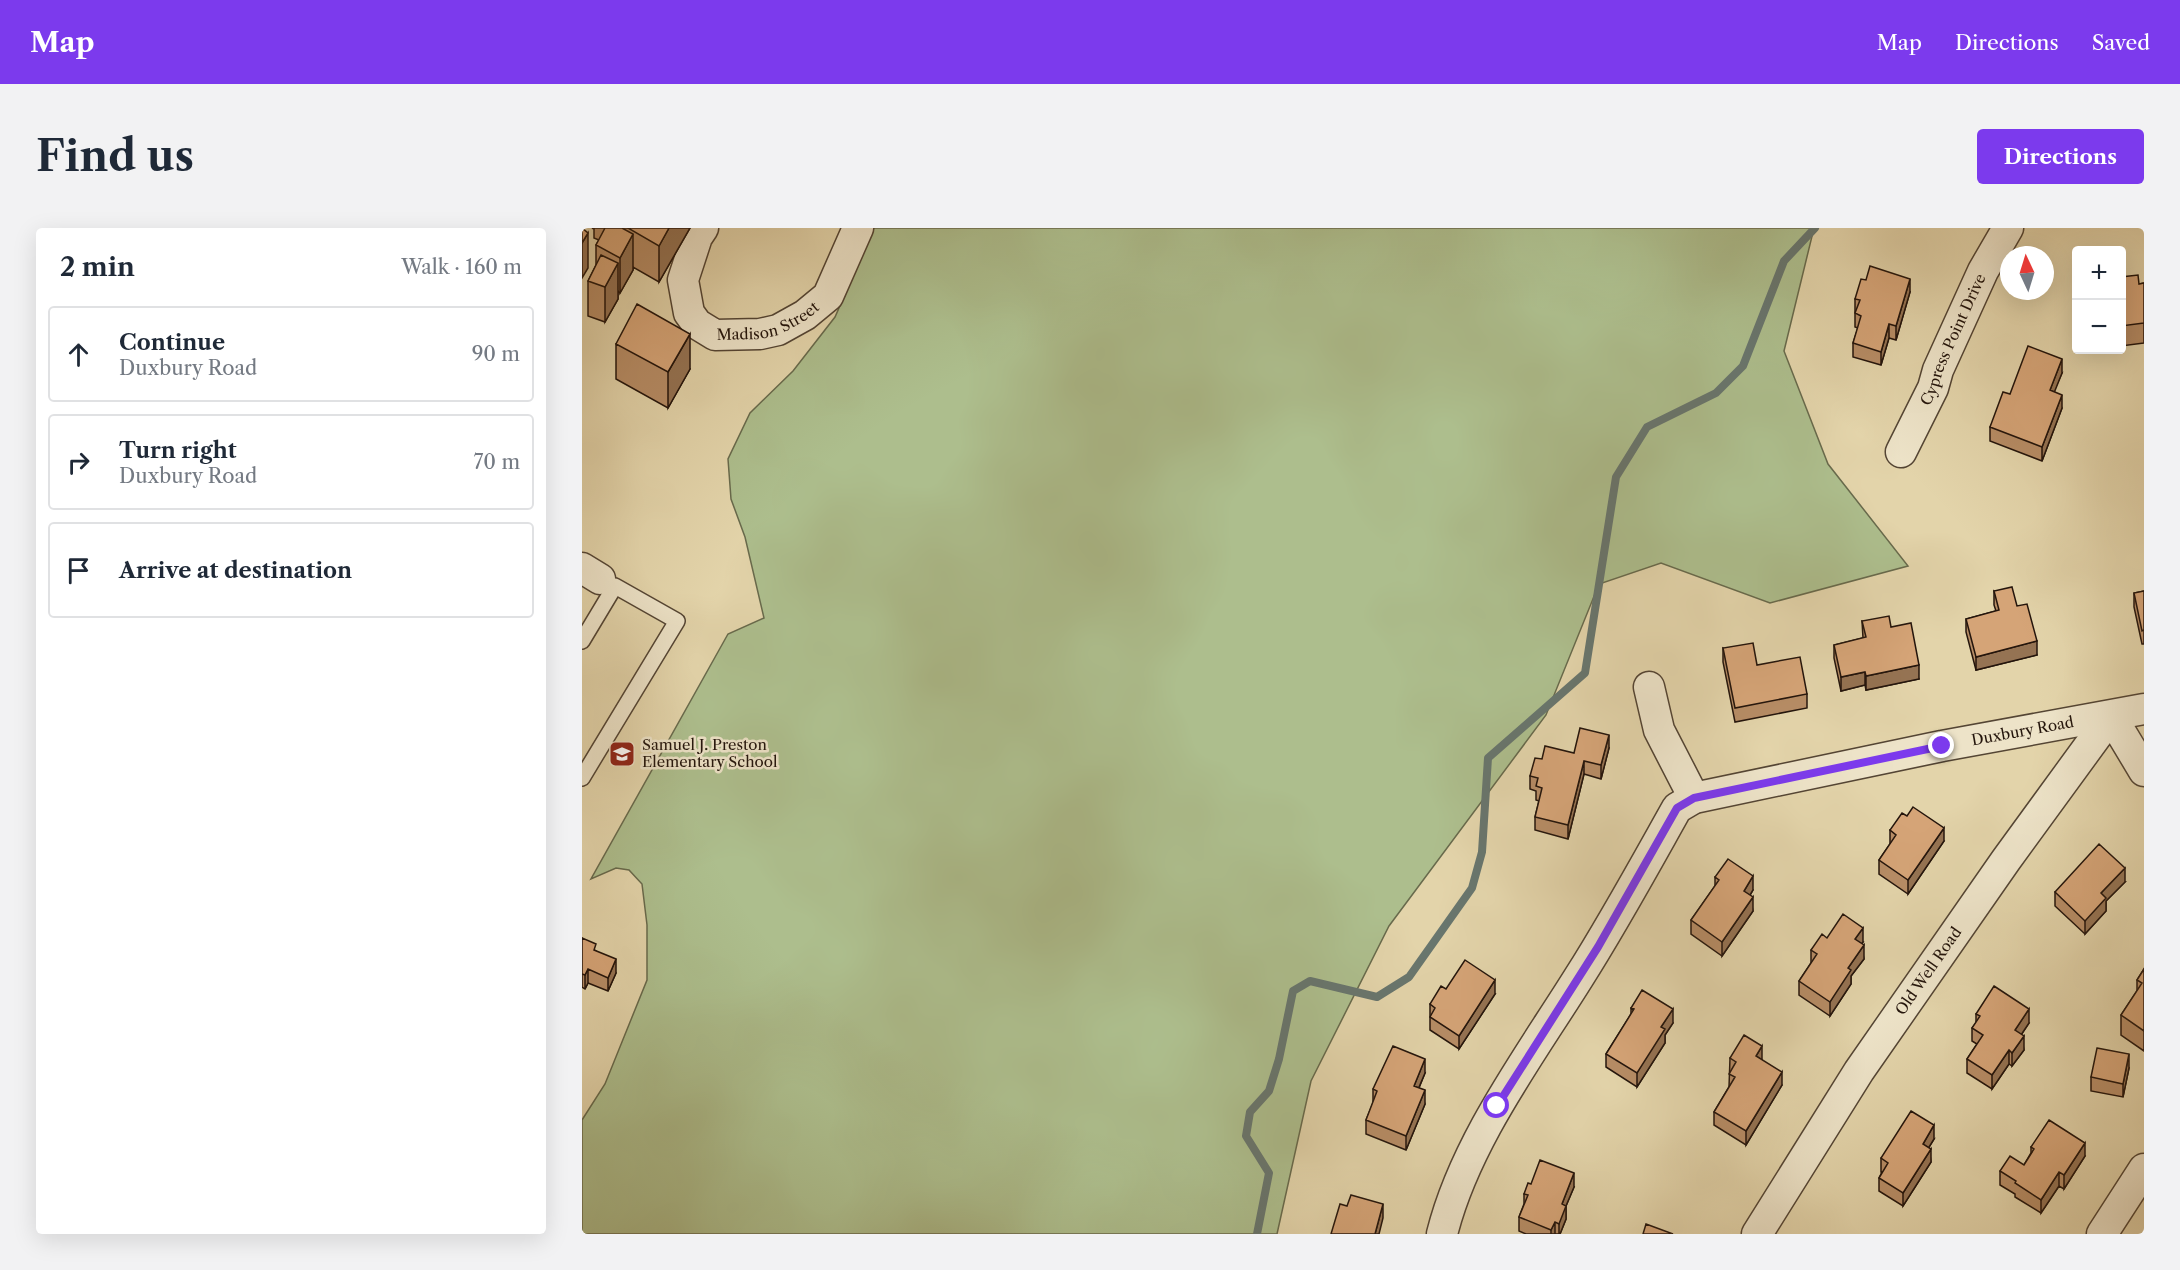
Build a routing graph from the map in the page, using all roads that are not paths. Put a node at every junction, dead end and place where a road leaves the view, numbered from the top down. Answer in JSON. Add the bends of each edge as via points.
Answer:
{"nodes":[{"id":1,"x":703,"y":228,"type":"edge"},
{"id":2,"x":858,"y":228,"type":"edge"},
{"id":3,"x":2008,"y":228,"type":"edge"},
{"id":4,"x":1901,"y":452,"type":"dead end"},
{"id":5,"x":599,"y":578,"type":"edge"},
{"id":6,"x":582,"y":641,"type":"edge"},
{"id":7,"x":1649,"y":687,"type":"dead end"},
{"id":8,"x":2144,"y":709,"type":"edge"},
{"id":9,"x":2111,"y":716,"type":"junction"},
{"id":10,"x":2144,"y":771,"type":"edge"},
{"id":11,"x":582,"y":778,"type":"edge"},
{"id":12,"x":1694,"y":798,"type":"junction"},
{"id":13,"x":2144,"y":1169,"type":"edge"},
{"id":14,"x":1442,"y":1234,"type":"edge"},
{"id":15,"x":1757,"y":1234,"type":"edge"},
{"id":16,"x":2102,"y":1234,"type":"edge"}],
"edges":[{"from":1,"to":2,"type":"street","name":"Madison Street","via":[[683,280],[689,313],[697,324],[715,335],[760,334],[778,330],[805,315],[828,296]]},
{"from":3,"to":4,"type":"street","name":"Cypress Point Drive","via":[[1983,271]]},
{"from":5,"to":6,"type":"lane"},
{"from":5,"to":11,"type":"lane","via":[[677,621]]},
{"from":7,"to":12,"type":"street","via":[[1659,730]]},
{"from":8,"to":9,"type":"street","name":"Duxbury Road"},
{"from":9,"to":10,"type":"street"},
{"from":9,"to":12,"type":"street","name":"Duxbury Road","via":[[1942,746]]},
{"from":9,"to":15,"type":"street","name":"Old Well Road","via":[[1858,1071]]},
{"from":12,"to":14,"type":"street","name":"Duxbury Road","via":[[1677,808],[1598,947],[1497,1106],[1465,1169]]},
{"from":13,"to":16,"type":"street"}]}
